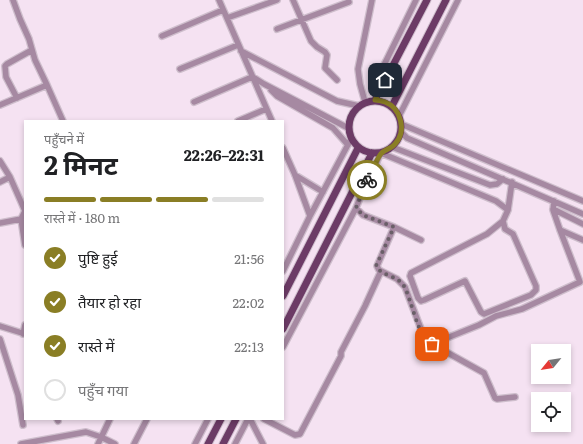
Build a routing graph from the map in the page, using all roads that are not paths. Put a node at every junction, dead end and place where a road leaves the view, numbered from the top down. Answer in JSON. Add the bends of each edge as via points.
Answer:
{"nodes":[{"id":1,"x":13,"y":0,"type":"edge"},
{"id":2,"x":219,"y":0,"type":"edge"},
{"id":3,"x":277,"y":0,"type":"edge"},
{"id":4,"x":293,"y":0,"type":"edge"},
{"id":5,"x":372,"y":0,"type":"edge"},
{"id":6,"x":416,"y":0,"type":"edge"},
{"id":7,"x":427,"y":0,"type":"edge"},
{"id":8,"x":446,"y":0,"type":"edge"},
{"id":9,"x":458,"y":0,"type":"edge"},
{"id":10,"x":349,"y":2,"type":"dead end"},
{"id":11,"x":223,"y":10,"type":"junction"},
{"id":12,"x":226,"y":18,"type":"junction"},
{"id":13,"x":303,"y":20,"type":"junction"},
{"id":14,"x":276,"y":30,"type":"dead end"},
{"id":15,"x":162,"y":36,"type":"dead end"},
{"id":16,"x":239,"y":48,"type":"junction"},
{"id":17,"x":32,"y":50,"type":"junction"},
{"id":18,"x":180,"y":69,"type":"dead end"},
{"id":19,"x":252,"y":77,"type":"junction"},
{"id":20,"x":337,"y":80,"type":"dead end"},
{"id":21,"x":385,"y":80,"type":"junction"},
{"id":22,"x":264,"y":84,"type":"junction"},
{"id":23,"x":47,"y":85,"type":"junction"},
{"id":24,"x":18,"y":98,"type":"junction"},
{"id":25,"x":375,"y":100,"type":"junction"},
{"id":26,"x":194,"y":102,"type":"dead end"},
{"id":27,"x":362,"y":104,"type":"junction"},
{"id":28,"x":0,"y":105,"type":"edge"},
{"id":29,"x":392,"y":106,"type":"junction"},
{"id":30,"x":266,"y":108,"type":"junction"},
{"id":31,"x":63,"y":120,"type":"edge"},
{"id":32,"x":240,"y":120,"type":"edge"},
{"id":33,"x":272,"y":120,"type":"edge"},
{"id":34,"x":400,"y":120,"type":"junction"},
{"id":35,"x":348,"y":128,"type":"junction"},
{"id":36,"x":401,"y":132,"type":"junction"},
{"id":37,"x":350,"y":142,"type":"junction"},
{"id":38,"x":392,"y":147,"type":"junction"},
{"id":39,"x":358,"y":148,"type":"junction"},
{"id":40,"x":284,"y":150,"type":"edge"},
{"id":41,"x":372,"y":153,"type":"junction"},
{"id":42,"x":381,"y":153,"type":"junction"},
{"id":43,"x":0,"y":161,"type":"edge"},
{"id":44,"x":295,"y":175,"type":"junction"},
{"id":45,"x":10,"y":177,"type":"junction"},
{"id":46,"x":503,"y":179,"type":"junction"},
{"id":47,"x":0,"y":182,"type":"edge"},
{"id":48,"x":512,"y":182,"type":"junction"},
{"id":49,"x":323,"y":192,"type":"junction"},
{"id":50,"x":547,"y":198,"type":"junction"},
{"id":51,"x":554,"y":201,"type":"junction"},
{"id":52,"x":583,"y":201,"type":"edge"},
{"id":53,"x":356,"y":208,"type":"junction"},
{"id":54,"x":24,"y":209,"type":"edge"},
{"id":55,"x":508,"y":210,"type":"junction"},
{"id":56,"x":553,"y":210,"type":"junction"},
{"id":57,"x":24,"y":213,"type":"edge"},
{"id":58,"x":583,"y":214,"type":"edge"},
{"id":59,"x":310,"y":216,"type":"junction"},
{"id":60,"x":21,"y":218,"type":"junction"},
{"id":61,"x":503,"y":221,"type":"junction"},
{"id":62,"x":0,"y":223,"type":"edge"},
{"id":63,"x":583,"y":224,"type":"edge"},
{"id":64,"x":394,"y":227,"type":"junction"},
{"id":65,"x":560,"y":230,"type":"junction"},
{"id":66,"x":24,"y":238,"type":"edge"},
{"id":67,"x":421,"y":240,"type":"dead end"},
{"id":68,"x":583,"y":240,"type":"edge"},
{"id":69,"x":284,"y":269,"type":"edge"},
{"id":70,"x":381,"y":271,"type":"junction"},
{"id":71,"x":284,"y":294,"type":"edge"},
{"id":72,"x":0,"y":326,"type":"edge"},
{"id":73,"x":284,"y":327,"type":"edge"},
{"id":74,"x":24,"y":334,"type":"edge"},
{"id":75,"x":0,"y":339,"type":"edge"},
{"id":76,"x":432,"y":344,"type":"junction"},
{"id":77,"x":284,"y":346,"type":"edge"},
{"id":78,"x":515,"y":397,"type":"dead end"},
{"id":79,"x":110,"y":420,"type":"edge"},
{"id":80,"x":146,"y":420,"type":"edge"},
{"id":81,"x":207,"y":420,"type":"edge"},
{"id":82,"x":220,"y":420,"type":"edge"},
{"id":83,"x":235,"y":420,"type":"edge"},
{"id":84,"x":248,"y":420,"type":"edge"},
{"id":85,"x":250,"y":420,"type":"edge"},
{"id":86,"x":266,"y":420,"type":"edge"},
{"id":87,"x":23,"y":425,"type":"dead end"},
{"id":88,"x":101,"y":437,"type":"junction"},
{"id":89,"x":21,"y":444,"type":"edge"},
{"id":90,"x":98,"y":444,"type":"edge"},
{"id":91,"x":115,"y":444,"type":"edge"},
{"id":92,"x":134,"y":444,"type":"edge"},
{"id":93,"x":195,"y":444,"type":"edge"},
{"id":94,"x":208,"y":444,"type":"edge"},
{"id":95,"x":223,"y":444,"type":"edge"},
{"id":96,"x":235,"y":444,"type":"edge"},
{"id":97,"x":263,"y":444,"type":"edge"}],
"edges":[{"from":1,"to":17,"type":"street"},
{"from":2,"to":11,"type":"street"},
{"from":3,"to":12,"type":"street"},
{"from":4,"to":13,"type":"street"},
{"from":5,"to":27,"type":"street","via":[[358,69]]},
{"from":6,"to":21,"type":"street","via":[[383,67]]},
{"from":7,"to":21,"type":"main road"},
{"from":8,"to":29,"type":"main road"},
{"from":9,"to":34,"type":"street"},
{"from":10,"to":13,"type":"street"},
{"from":11,"to":12,"type":"street"},
{"from":11,"to":15,"type":"street"},
{"from":12,"to":16,"type":"street"},
{"from":13,"to":14,"type":"street"},
{"from":13,"to":20,"type":"street","via":[[311,41],[327,55],[325,68]]},
{"from":16,"to":18,"type":"street"},
{"from":16,"to":19,"type":"street"},
{"from":16,"to":27,"type":"street","via":[[337,101]]},
{"from":17,"to":23,"type":"street"},
{"from":17,"to":24,"type":"street","via":[[5,66],[6,77]]},
{"from":19,"to":22,"type":"street"},
{"from":19,"to":26,"type":"street"},
{"from":19,"to":30,"type":"street"},
{"from":21,"to":25,"type":"main road"},
{"from":22,"to":35,"type":"street"},
{"from":22,"to":37,"type":"street","via":[[277,96],[332,128]]},
{"from":23,"to":24,"type":"street"},
{"from":23,"to":31,"type":"street"},
{"from":24,"to":28,"type":"street"},
{"from":25,"to":27,"type":"main road"},
{"from":25,"to":29,"type":"main road"},
{"from":27,"to":35,"type":"main road","via":[[350,117]]},
{"from":29,"to":34,"type":"main road"},
{"from":30,"to":32,"type":"street"},
{"from":30,"to":33,"type":"street"},
{"from":34,"to":36,"type":"main road"},
{"from":34,"to":52,"type":"street"},
{"from":35,"to":37,"type":"main road"},
{"from":36,"to":38,"type":"main road"},
{"from":36,"to":46,"type":"street","via":[[407,138]]},
{"from":37,"to":39,"type":"main road"},
{"from":37,"to":49,"type":"street"},
{"from":38,"to":42,"type":"main road"},
{"from":38,"to":46,"type":"street","via":[[490,185],[497,184]]},
{"from":39,"to":41,"type":"main road"},
{"from":39,"to":71,"type":"main road"},
{"from":40,"to":44,"type":"street"},
{"from":41,"to":42,"type":"main road"},
{"from":41,"to":73,"type":"main road"},
{"from":42,"to":53,"type":"street"},
{"from":42,"to":55,"type":"street","via":[[496,201]]},
{"from":43,"to":45,"type":"street"},
{"from":44,"to":49,"type":"street"},
{"from":44,"to":59,"type":"street"},
{"from":45,"to":47,"type":"street"},
{"from":45,"to":54,"type":"street"},
{"from":46,"to":48,"type":"street"},
{"from":48,"to":50,"type":"street"},
{"from":48,"to":55,"type":"street"},
{"from":49,"to":59,"type":"street"},
{"from":50,"to":51,"type":"street"},
{"from":50,"to":56,"type":"street"},
{"from":51,"to":56,"type":"street"},
{"from":51,"to":58,"type":"street"},
{"from":53,"to":64,"type":"street","via":[[363,215]]},
{"from":53,"to":77,"type":"street"},
{"from":55,"to":61,"type":"street"},
{"from":56,"to":63,"type":"street"},
{"from":56,"to":65,"type":"street"},
{"from":57,"to":60,"type":"street"},
{"from":59,"to":69,"type":"street"},
{"from":60,"to":62,"type":"street"},
{"from":60,"to":66,"type":"street"},
{"from":61,"to":61,"type":"street","via":[[505,229],[513,234],[536,286],[531,295],[484,314],[465,281],[424,300],[418,298],[411,273],[487,234]]},
{"from":64,"to":67,"type":"street"},
{"from":64,"to":70,"type":"street","via":[[376,266]]},
{"from":65,"to":68,"type":"street"},
{"from":65,"to":76,"type":"street","via":[[580,282],[522,309],[496,316]]},
{"from":70,"to":76,"type":"street","via":[[397,279],[405,287],[424,337]]},
{"from":70,"to":86,"type":"street","via":[[341,356],[300,434],[296,435]]},
{"from":72,"to":74,"type":"street"},
{"from":75,"to":87,"type":"street","via":[[18,395]]},
{"from":76,"to":78,"type":"street","via":[[484,373],[495,398]]},
{"from":79,"to":88,"type":"street"},
{"from":80,"to":92,"type":"street"},
{"from":81,"to":93,"type":"street"},
{"from":82,"to":94,"type":"main road"},
{"from":83,"to":95,"type":"main road"},
{"from":84,"to":96,"type":"street"},
{"from":85,"to":97,"type":"street"},
{"from":88,"to":89,"type":"street","via":[[80,432]]},
{"from":88,"to":90,"type":"street"},
{"from":88,"to":91,"type":"street"}]}
